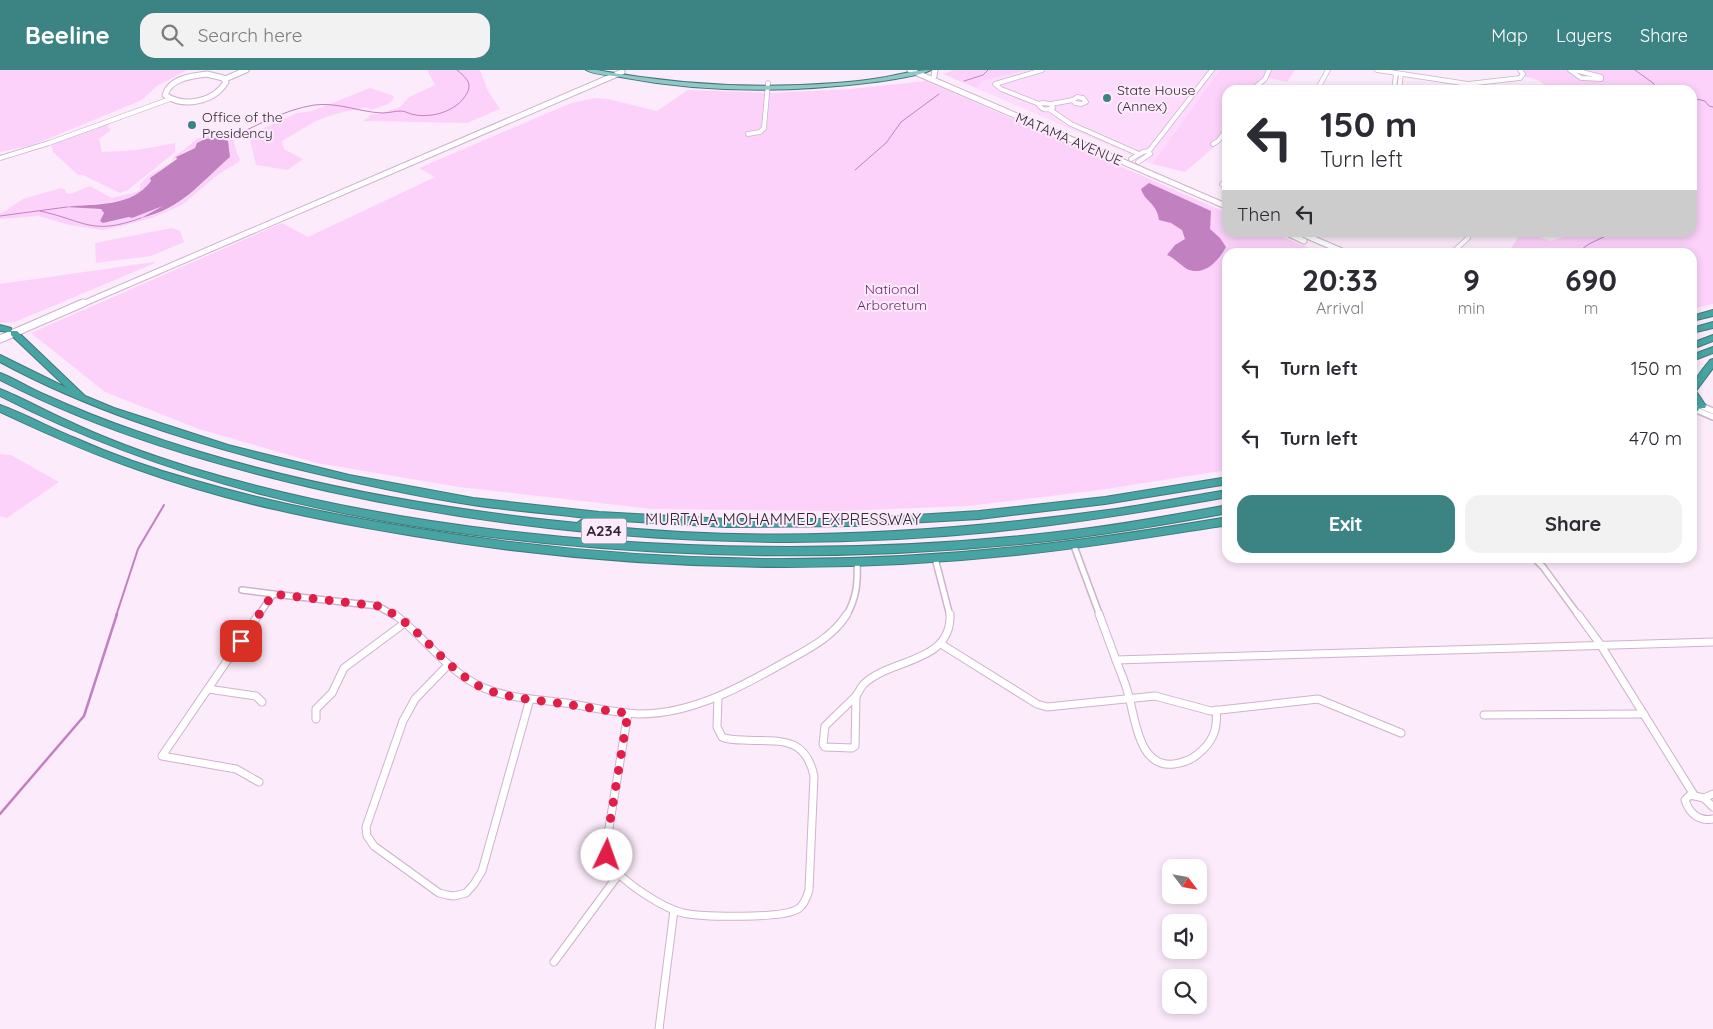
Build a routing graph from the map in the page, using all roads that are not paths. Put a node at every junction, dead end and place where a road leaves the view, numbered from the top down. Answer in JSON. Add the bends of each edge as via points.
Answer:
{"nodes":[{"id":1,"x":194,"y":70,"type":"edge"},
{"id":2,"x":202,"y":70,"type":"edge"},
{"id":3,"x":238,"y":70,"type":"edge"},
{"id":4,"x":246,"y":70,"type":"edge"},
{"id":5,"x":588,"y":70,"type":"edge"},
{"id":6,"x":1042,"y":70,"type":"edge"},
{"id":7,"x":1212,"y":70,"type":"edge"},
{"id":8,"x":1269,"y":70,"type":"edge"},
{"id":9,"x":1328,"y":70,"type":"edge"},
{"id":10,"x":1377,"y":70,"type":"edge"},
{"id":11,"x":1570,"y":70,"type":"edge"},
{"id":12,"x":1575,"y":70,"type":"edge"},
{"id":13,"x":918,"y":71,"type":"edge"},
{"id":14,"x":1521,"y":72,"type":"edge"},
{"id":15,"x":934,"y":73,"type":"edge"},
{"id":16,"x":1396,"y":73,"type":"junction"},
{"id":17,"x":207,"y":74,"type":"junction"},
{"id":18,"x":611,"y":74,"type":"edge"},
{"id":19,"x":1401,"y":74,"type":"junction"},
{"id":20,"x":193,"y":76,"type":"junction"},
{"id":21,"x":629,"y":77,"type":"junction"},
{"id":22,"x":222,"y":78,"type":"junction"},
{"id":23,"x":1468,"y":84,"type":"joint"},
{"id":24,"x":768,"y":85,"type":"junction"},
{"id":25,"x":1258,"y":85,"type":"edge"},
{"id":26,"x":1320,"y":85,"type":"edge"},
{"id":27,"x":1395,"y":85,"type":"edge"},
{"id":28,"x":1400,"y":85,"type":"edge"},
{"id":29,"x":165,"y":95,"type":"junction"},
{"id":30,"x":170,"y":100,"type":"junction"},
{"id":31,"x":1074,"y":101,"type":"dead end"},
{"id":32,"x":1039,"y":104,"type":"junction"},
{"id":33,"x":1051,"y":107,"type":"junction"},
{"id":34,"x":122,"y":116,"type":"junction"},
{"id":35,"x":748,"y":134,"type":"dead end"},
{"id":36,"x":1222,"y":136,"type":"edge"},
{"id":37,"x":1213,"y":144,"type":"dead end"},
{"id":38,"x":1092,"y":146,"type":"junction"},
{"id":39,"x":1149,"y":151,"type":"junction"},
{"id":40,"x":1139,"y":154,"type":"junction"},
{"id":41,"x":0,"y":158,"type":"edge"},
{"id":42,"x":1131,"y":159,"type":"dead end"},
{"id":43,"x":1138,"y":162,"type":"dead end"},
{"id":44,"x":1222,"y":200,"type":"edge"},
{"id":45,"x":1222,"y":204,"type":"edge"},
{"id":46,"x":1297,"y":237,"type":"edge"},
{"id":47,"x":1310,"y":237,"type":"edge"},
{"id":48,"x":1468,"y":237,"type":"edge"},
{"id":49,"x":1323,"y":248,"type":"edge"},
{"id":50,"x":1335,"y":248,"type":"edge"},
{"id":51,"x":1457,"y":248,"type":"edge"},
{"id":52,"x":1713,"y":314,"type":"edge"},
{"id":53,"x":1697,"y":318,"type":"edge"},
{"id":54,"x":1713,"y":325,"type":"edge"},
{"id":55,"x":1697,"y":330,"type":"edge"},
{"id":56,"x":6,"y":331,"type":"edge"},
{"id":57,"x":1713,"y":338,"type":"edge"},
{"id":58,"x":0,"y":339,"type":"edge"},
{"id":59,"x":1697,"y":344,"type":"edge"},
{"id":60,"x":1713,"y":350,"type":"edge"},
{"id":61,"x":1697,"y":356,"type":"edge"},
{"id":62,"x":0,"y":358,"type":"edge"},
{"id":63,"x":1713,"y":362,"type":"edge"},
{"id":64,"x":0,"y":376,"type":"edge"},
{"id":65,"x":1697,"y":385,"type":"edge"},
{"id":66,"x":51,"y":386,"type":"junction"},
{"id":67,"x":0,"y":392,"type":"edge"},
{"id":68,"x":86,"y":400,"type":"junction"},
{"id":69,"x":1697,"y":407,"type":"edge"},
{"id":70,"x":0,"y":408,"type":"edge"},
{"id":71,"x":1697,"y":408,"type":"edge"},
{"id":72,"x":72,"y":410,"type":"junction"},
{"id":73,"x":1713,"y":411,"type":"edge"},
{"id":74,"x":0,"y":415,"type":"edge"},
{"id":75,"x":16,"y":415,"type":"junction"},
{"id":76,"x":1713,"y":417,"type":"edge"},
{"id":77,"x":26,"y":421,"type":"junction"},
{"id":78,"x":63,"y":422,"type":"junction"},
{"id":79,"x":1222,"y":481,"type":"edge"},
{"id":80,"x":326,"y":488,"type":"junction"},
{"id":81,"x":355,"y":494,"type":"junction"},
{"id":82,"x":1222,"y":494,"type":"edge"},
{"id":83,"x":1123,"y":499,"type":"junction"},
{"id":84,"x":1193,"y":500,"type":"junction"},
{"id":85,"x":316,"y":504,"type":"junction"},
{"id":86,"x":344,"y":510,"type":"junction"},
{"id":87,"x":1222,"y":510,"type":"edge"},
{"id":88,"x":1196,"y":515,"type":"junction"},
{"id":89,"x":645,"y":518,"type":"junction"},
{"id":90,"x":1222,"y":522,"type":"edge"},
{"id":91,"x":562,"y":526,"type":"junction"},
{"id":92,"x":491,"y":534,"type":"junction"},
{"id":93,"x":1146,"y":535,"type":"junction"},
{"id":94,"x":1074,"y":546,"type":"junction"},
{"id":95,"x":557,"y":552,"type":"junction"},
{"id":96,"x":935,"y":558,"type":"junction"},
{"id":97,"x":857,"y":562,"type":"junction"},
{"id":98,"x":1539,"y":563,"type":"edge"},
{"id":99,"x":242,"y":590,"type":"dead end"},
{"id":100,"x":273,"y":594,"type":"junction"},
{"id":101,"x":406,"y":622,"type":"junction"},
{"id":102,"x":1713,"y":642,"type":"edge"},
{"id":103,"x":941,"y":644,"type":"junction"},
{"id":104,"x":1600,"y":644,"type":"junction"},
{"id":105,"x":1116,"y":660,"type":"junction"},
{"id":106,"x":448,"y":665,"type":"junction"},
{"id":107,"x":208,"y":689,"type":"junction"},
{"id":108,"x":718,"y":696,"type":"junction"},
{"id":109,"x":856,"y":696,"type":"junction"},
{"id":110,"x":1130,"y":698,"type":"junction"},
{"id":111,"x":530,"y":699,"type":"junction"},
{"id":112,"x":262,"y":702,"type":"dead end"},
{"id":113,"x":1216,"y":710,"type":"junction"},
{"id":114,"x":628,"y":713,"type":"junction"},
{"id":115,"x":1644,"y":714,"type":"junction"},
{"id":116,"x":1484,"y":715,"type":"dead end"},
{"id":117,"x":316,"y":719,"type":"dead end"},
{"id":118,"x":1401,"y":733,"type":"dead end"},
{"id":119,"x":259,"y":782,"type":"dead end"},
{"id":120,"x":1713,"y":794,"type":"edge"},
{"id":121,"x":1694,"y":795,"type":"junction"},
{"id":122,"x":1708,"y":800,"type":"edge"},
{"id":123,"x":1713,"y":807,"type":"edge"},
{"id":124,"x":1713,"y":819,"type":"edge"},
{"id":125,"x":619,"y":874,"type":"junction"},
{"id":126,"x":674,"y":910,"type":"junction"},
{"id":127,"x":554,"y":962,"type":"dead end"},
{"id":128,"x":659,"y":1029,"type":"edge"}],
"edges":[{"from":1,"to":20,"type":"main road"},
{"from":2,"to":17,"type":"main road"},
{"from":3,"to":22,"type":"main road"},
{"from":4,"to":22,"type":"main road"},
{"from":5,"to":18,"type":"main road"},
{"from":6,"to":32,"type":"street","via":[[995,84]]},
{"from":7,"to":39,"type":"street"},
{"from":8,"to":25,"type":"street"},
{"from":9,"to":26,"type":"street"},
{"from":10,"to":16,"type":"street"},
{"from":11,"to":12,"type":"street","via":[[1581,78],[1601,80]]},
{"from":13,"to":15,"type":"main road","name":"MATAMA AVENUE"},
{"from":13,"to":24,"type":"main road","via":[[853,82]]},
{"from":13,"to":38,"type":"main road","name":"MATAMA AVENUE"},
{"from":14,"to":23,"type":"street","via":[[1520,78]]},
{"from":15,"to":38,"type":"main road","name":"MATAMA AVENUE"},
{"from":16,"to":19,"type":"street"},
{"from":16,"to":27,"type":"street"},
{"from":17,"to":20,"type":"main road"},
{"from":17,"to":22,"type":"main road"},
{"from":18,"to":21,"type":"main road"},
{"from":18,"to":21,"type":"main road"},
{"from":18,"to":24,"type":"main road"},
{"from":18,"to":56,"type":"main road"},
{"from":19,"to":23,"type":"street"},
{"from":19,"to":28,"type":"street"},
{"from":20,"to":29,"type":"main road","via":[[172,84]]},
{"from":21,"to":24,"type":"main road","via":[[701,86]]},
{"from":22,"to":30,"type":"main road","via":[[226,82],[222,89],[208,97]]},
{"from":24,"to":35,"type":"street","via":[[764,128]]},
{"from":29,"to":30,"type":"main road"},
{"from":29,"to":34,"type":"street"},
{"from":30,"to":34,"type":"street"},
{"from":31,"to":33,"type":"street"},
{"from":32,"to":33,"type":"street","via":[[1045,102]]},
{"from":32,"to":33,"type":"street","via":[[1041,108]]},
{"from":33,"to":40,"type":"street","via":[[1071,124]]},
{"from":34,"to":41,"type":"street"},
{"from":36,"to":37,"type":"street"},
{"from":38,"to":44,"type":"main road","name":"MATAMA AVENUE"},
{"from":38,"to":45,"type":"main road","name":"MATAMA AVENUE"},
{"from":39,"to":40,"type":"street"},
{"from":39,"to":43,"type":"street","via":[[1150,154]]},
{"from":40,"to":42,"type":"street"},
{"from":46,"to":49,"type":"main road"},
{"from":47,"to":50,"type":"main road"},
{"from":48,"to":51,"type":"street"},
{"from":52,"to":53,"type":"highway"},
{"from":54,"to":55,"type":"highway"},
{"from":56,"to":58,"type":"main road"},
{"from":56,"to":68,"type":"highway"},
{"from":57,"to":59,"type":"highway"},
{"from":60,"to":61,"type":"highway"},
{"from":62,"to":66,"type":"highway","name":"MURTALA MOHAMMED EXPRESSWAY"},
{"from":63,"to":65,"type":"highway"},
{"from":64,"to":72,"type":"highway","name":"MURTALA MOHAMMED EXPRESSWAY","number":"A234"},
{"from":66,"to":68,"type":"highway","name":"MURTALA MOHAMMED EXPRESSWAY"},
{"from":66,"to":72,"type":"highway"},
{"from":67,"to":78,"type":"highway","name":"MURTALA MOHAMMED EXPRESSWAY","number":"A234"},
{"from":68,"to":89,"type":"highway","name":"MURTALA MOHAMMED EXPRESSWAY","via":[[150,424],[302,469],[492,504]]},
{"from":69,"to":73,"type":"street"},
{"from":70,"to":75,"type":"highway"},
{"from":71,"to":76,"type":"street"},
{"from":72,"to":80,"type":"highway","name":"MURTALA MOHAMMED EXPRESSWAY","number":"A234","via":[[173,448]]},
{"from":74,"to":77,"type":"highway"},
{"from":75,"to":77,"type":"highway"},
{"from":75,"to":78,"type":"highway"},
{"from":77,"to":95,"type":"highway","via":[[106,454],[201,486],[277,505],[463,541]]},
{"from":78,"to":85,"type":"highway","name":"MURTALA MOHAMMED EXPRESSWAY","number":"A234","via":[[106,442],[169,464]]},
{"from":79,"to":83,"type":"highway","name":"MURTALA MOHAMMED EXPRESSWAY"},
{"from":80,"to":81,"type":"highway","name":"MURTALA MOHAMMED EXPRESSWAY","number":"A234"},
{"from":80,"to":85,"type":"highway","via":[[335,491],[334,495]]},
{"from":81,"to":86,"type":"highway","via":[[348,498]]},
{"from":81,"to":91,"type":"highway","name":"MURTALA MOHAMMED EXPRESSWAY","number":"A234","via":[[471,515]]},
{"from":82,"to":84,"type":"highway","name":"MURTALA MOHAMMED EXPRESSWAY","number":"A234"},
{"from":83,"to":84,"type":"highway"},
{"from":83,"to":89,"type":"highway","name":"MURTALA MOHAMMED EXPRESSWAY","via":[[1002,513],[890,520],[765,522]]},
{"from":84,"to":91,"type":"highway","name":"MURTALA MOHAMMED EXPRESSWAY","number":"A234","via":[[1067,521],[920,534],[693,537]]},
{"from":85,"to":86,"type":"highway","name":"MURTALA MOHAMMED EXPRESSWAY","number":"A234"},
{"from":86,"to":92,"type":"highway","name":"MURTALA MOHAMMED EXPRESSWAY","number":"A234"},
{"from":87,"to":88,"type":"highway","name":"MURTALA MOHAMMED EXPRESSWAY","number":"A234"},
{"from":88,"to":92,"type":"highway","name":"MURTALA MOHAMMED EXPRESSWAY","number":"A234","via":[[1056,536],[852,550],[653,548]]},
{"from":88,"to":93,"type":"highway"},
{"from":89,"to":91,"type":"highway"},
{"from":90,"to":93,"type":"highway"},
{"from":92,"to":95,"type":"highway"},
{"from":93,"to":94,"type":"highway"},
{"from":94,"to":96,"type":"highway"},
{"from":94,"to":105,"type":"street"},
{"from":95,"to":97,"type":"highway","via":[[716,562]]},
{"from":96,"to":97,"type":"highway"},
{"from":96,"to":103,"type":"street","via":[[950,615],[950,629]]},
{"from":97,"to":108,"type":"street","via":[[858,593],[845,620],[834,632]]},
{"from":98,"to":104,"type":"street"},
{"from":99,"to":100,"type":"street"},
{"from":100,"to":101,"type":"street","via":[[378,606]]},
{"from":100,"to":107,"type":"street"},
{"from":101,"to":106,"type":"street"},
{"from":101,"to":117,"type":"street","via":[[344,668],[332,693],[316,709]]},
{"from":102,"to":104,"type":"street"},
{"from":103,"to":109,"type":"street","via":[[928,653],[874,676],[863,684]]},
{"from":103,"to":110,"type":"street","via":[[1042,706],[1052,708]]},
{"from":104,"to":105,"type":"street","via":[[1560,648]]},
{"from":104,"to":115,"type":"street"},
{"from":105,"to":110,"type":"street"},
{"from":106,"to":111,"type":"street","via":[[490,690]]},
{"from":106,"to":111,"type":"street","via":[[415,699],[403,721],[366,827],[367,836],[374,846],[439,893],[449,897],[469,891],[482,871]]},
{"from":107,"to":112,"type":"street","via":[[256,696]]},
{"from":107,"to":119,"type":"street","via":[[162,756],[236,769]]},
{"from":108,"to":114,"type":"street","via":[[675,710]]},
{"from":108,"to":126,"type":"street","via":[[717,729],[720,735],[744,741],[789,742],[808,753],[813,763],[809,890],[798,910],[788,913],[721,915]]},
{"from":109,"to":109,"type":"street","via":[[825,726],[825,747],[855,746]]},
{"from":110,"to":113,"type":"street","via":[[1160,696],[1201,709]]},
{"from":110,"to":113,"type":"street","via":[[1144,746],[1158,761],[1166,763],[1188,761],[1203,752],[1217,728]]},
{"from":111,"to":114,"type":"street"},
{"from":113,"to":118,"type":"street","via":[[1318,699]]},
{"from":114,"to":125,"type":"street","via":[[606,846],[611,864]]},
{"from":115,"to":116,"type":"street"},
{"from":115,"to":121,"type":"street"},
{"from":120,"to":122,"type":"street"},
{"from":121,"to":122,"type":"street"},
{"from":121,"to":124,"type":"street","via":[[1687,797],[1688,808],[1700,818]]},
{"from":122,"to":123,"type":"street"},
{"from":125,"to":126,"type":"street"},
{"from":125,"to":127,"type":"street"},
{"from":126,"to":128,"type":"street"}]}
